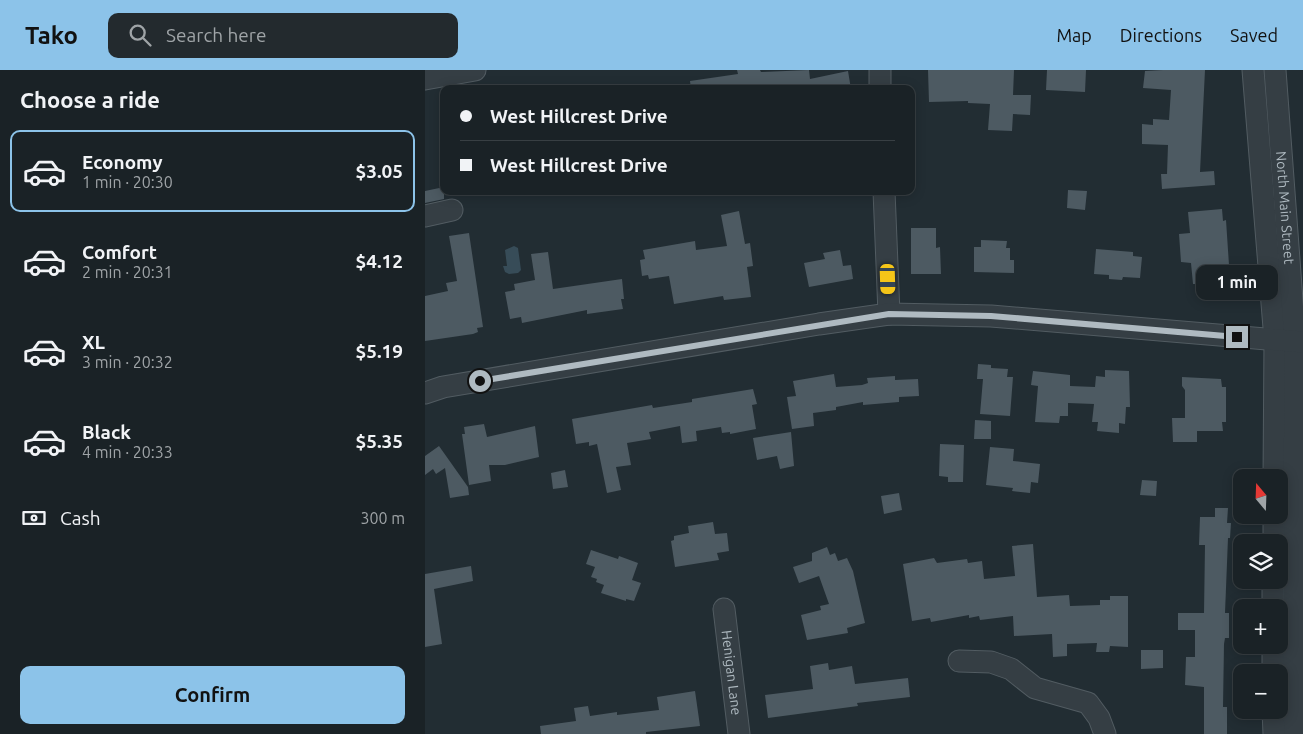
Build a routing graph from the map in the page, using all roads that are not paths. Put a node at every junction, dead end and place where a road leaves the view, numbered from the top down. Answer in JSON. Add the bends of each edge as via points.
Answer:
{"nodes":[{"id":1,"x":475,"y":70,"type":"edge"},
{"id":2,"x":880,"y":70,"type":"edge"},
{"id":3,"x":1253,"y":70,"type":"edge"},
{"id":4,"x":1275,"y":70,"type":"edge"},
{"id":5,"x":425,"y":79,"type":"edge"},
{"id":6,"x":880,"y":85,"type":"edge"},
{"id":7,"x":884,"y":195,"type":"edge"},
{"id":8,"x":452,"y":210,"type":"dead end"},
{"id":9,"x":425,"y":216,"type":"edge"},
{"id":10,"x":889,"y":314,"type":"junction"},
{"id":11,"x":1291,"y":341,"type":"edge"},
{"id":12,"x":425,"y":393,"type":"edge"},
{"id":13,"x":1275,"y":469,"type":"edge"},
{"id":14,"x":724,"y":610,"type":"dead end"},
{"id":15,"x":959,"y":661,"type":"dead end"},
{"id":16,"x":1287,"y":664,"type":"edge"},
{"id":17,"x":1288,"y":683,"type":"edge"},
{"id":18,"x":1273,"y":719,"type":"edge"},
{"id":19,"x":739,"y":734,"type":"edge"},
{"id":20,"x":1105,"y":734,"type":"edge"},
{"id":21,"x":1274,"y":734,"type":"edge"},
{"id":22,"x":1293,"y":734,"type":"edge"}],
"edges":[{"from":1,"to":5,"type":"street"},
{"from":2,"to":6,"type":"street"},
{"from":3,"to":11,"type":"street","name":"North Main Street"},
{"from":4,"to":11,"type":"street","name":"North Main Street"},
{"from":7,"to":10,"type":"street"},
{"from":8,"to":9,"type":"street"},
{"from":10,"to":11,"type":"street","via":[[991,316]]},
{"from":10,"to":12,"type":"street","via":[[472,382]]},
{"from":11,"to":13,"type":"street","name":"North Main Street"},
{"from":11,"to":16,"type":"street","name":"North Main Street"},
{"from":14,"to":19,"type":"street","name":"Henigan Lane"},
{"from":15,"to":20,"type":"street","via":[[991,662],[1011,669],[1035,688],[1088,703]]},
{"from":17,"to":22,"type":"street","name":"North Main Street"},
{"from":18,"to":21,"type":"street"}]}
